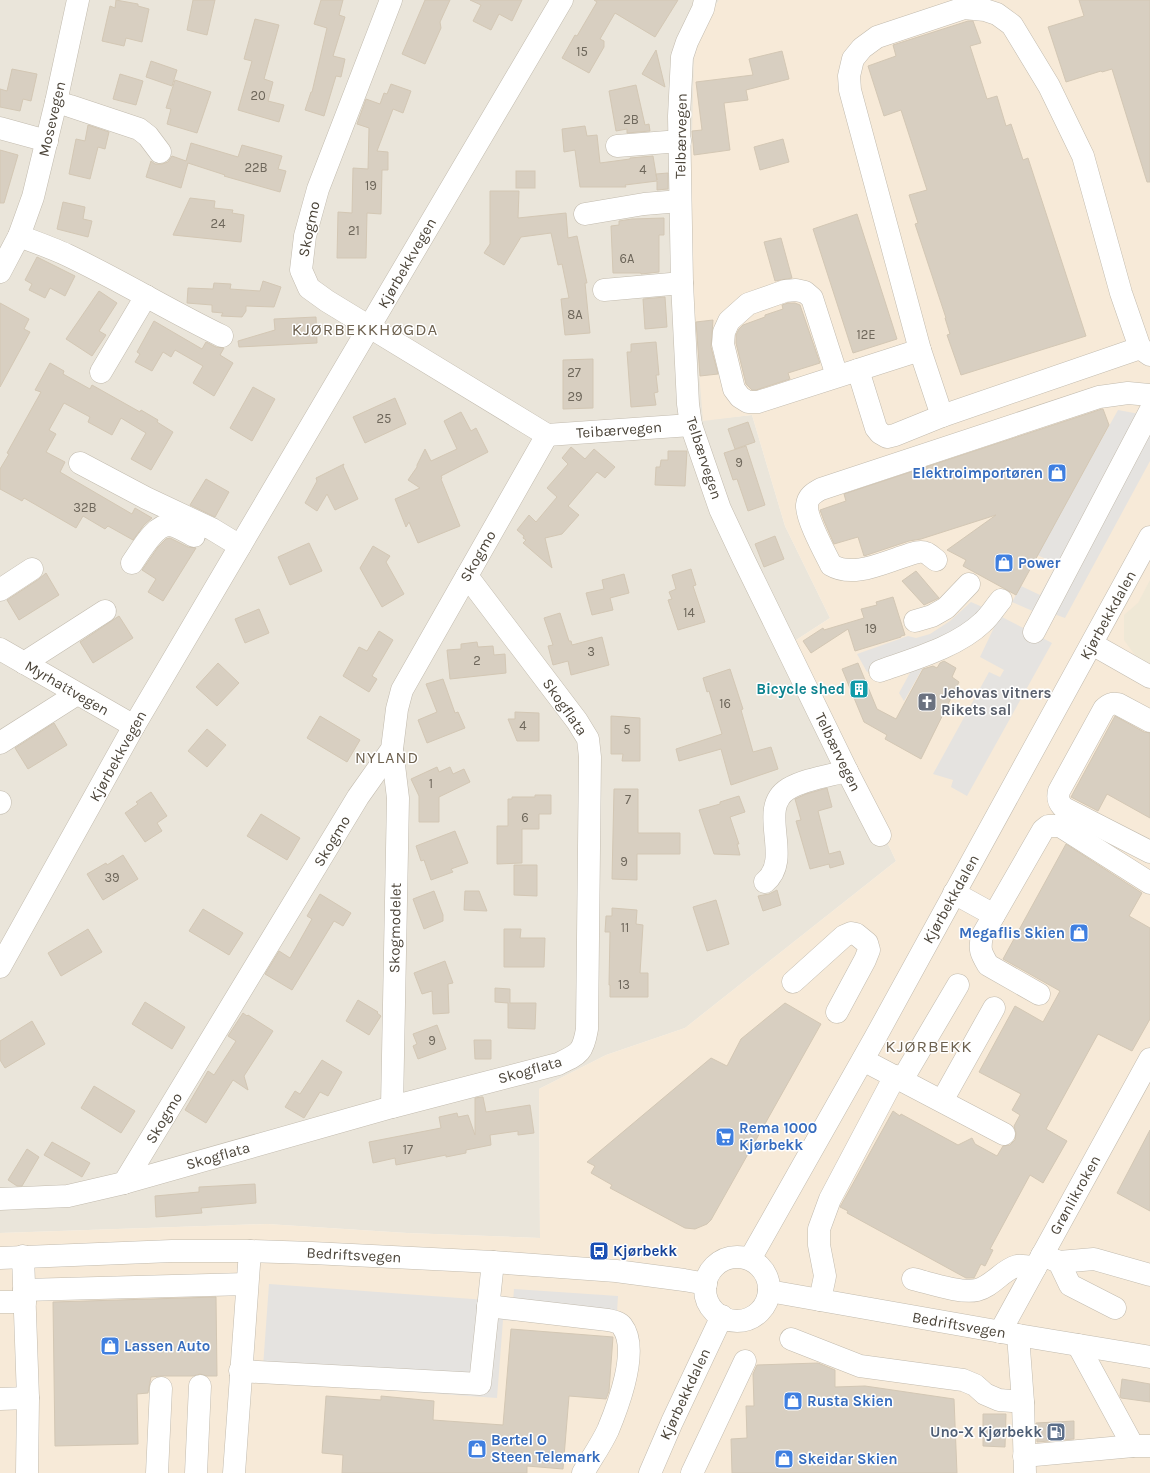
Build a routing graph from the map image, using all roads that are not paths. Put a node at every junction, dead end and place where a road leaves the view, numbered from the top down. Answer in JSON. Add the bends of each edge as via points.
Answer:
{"nodes":[{"id":1,"x":78,"y":0,"type":"edge"},
{"id":2,"x":391,"y":0,"type":"edge"},
{"id":3,"x":562,"y":0,"type":"edge"},
{"id":4,"x":705,"y":0,"type":"edge"},
{"id":5,"x":56,"y":102,"type":"junction"},
{"id":6,"x":0,"y":128,"type":"edge"},
{"id":7,"x":47,"y":141,"type":"junction"},
{"id":8,"x":680,"y":141,"type":"junction"},
{"id":9,"x":616,"y":146,"type":"dead end"},
{"id":10,"x":160,"y":152,"type":"dead end"},
{"id":11,"x":680,"y":201,"type":"junction"},
{"id":12,"x":585,"y":214,"type":"dead end"},
{"id":13,"x":19,"y":236,"type":"junction"},
{"id":14,"x":0,"y":272,"type":"edge"},
{"id":15,"x":682,"y":283,"type":"junction"},
{"id":16,"x":604,"y":290,"type":"dead end"},
{"id":17,"x":146,"y":296,"type":"junction"},
{"id":18,"x":369,"y":327,"type":"junction"},
{"id":19,"x":222,"y":336,"type":"dead end"},
{"id":20,"x":920,"y":350,"type":"junction"},
{"id":21,"x":1145,"y":351,"type":"edge"},
{"id":22,"x":101,"y":372,"type":"dead end"},
{"id":23,"x":848,"y":373,"type":"junction"},
{"id":24,"x":1150,"y":395,"type":"edge"},
{"id":25,"x":1150,"y":411,"type":"edge"},
{"id":26,"x":942,"y":416,"type":"junction"},
{"id":27,"x":691,"y":425,"type":"junction"},
{"id":28,"x":547,"y":435,"type":"junction"},
{"id":29,"x":80,"y":463,"type":"dead end"},
{"id":30,"x":1150,"y":537,"type":"edge"},
{"id":31,"x":236,"y":552,"type":"junction"},
{"id":32,"x":936,"y":560,"type":"dead end"},
{"id":33,"x":132,"y":563,"type":"dead end"},
{"id":34,"x":32,"y":569,"type":"dead end"},
{"id":35,"x":467,"y":576,"type":"junction"},
{"id":36,"x":969,"y":584,"type":"dead end"},
{"id":37,"x":0,"y":590,"type":"edge"},
{"id":38,"x":1001,"y":600,"type":"dead end"},
{"id":39,"x":105,"y":611,"type":"dead end"},
{"id":40,"x":915,"y":621,"type":"dead end"},
{"id":41,"x":1034,"y":632,"type":"dead end"},
{"id":42,"x":1092,"y":644,"type":"junction"},
{"id":43,"x":0,"y":649,"type":"edge"},
{"id":44,"x":24,"y":663,"type":"junction"},
{"id":45,"x":880,"y":672,"type":"dead end"},
{"id":46,"x":1150,"y":677,"type":"edge"},
{"id":47,"x":77,"y":694,"type":"junction"},
{"id":48,"x":1150,"y":721,"type":"edge"},
{"id":49,"x":134,"y":726,"type":"junction"},
{"id":50,"x":0,"y":743,"type":"edge"},
{"id":51,"x":392,"y":749,"type":"junction"},
{"id":52,"x":847,"y":771,"type":"junction"},
{"id":53,"x":880,"y":835,"type":"dead end"},
{"id":54,"x":1150,"y":852,"type":"edge"},
{"id":55,"x":765,"y":882,"type":"dead end"},
{"id":56,"x":1150,"y":883,"type":"edge"},
{"id":57,"x":954,"y":893,"type":"junction"},
{"id":58,"x":994,"y":915,"type":"junction"},
{"id":59,"x":7,"y":941,"type":"edge"},
{"id":60,"x":0,"y":967,"type":"edge"},
{"id":61,"x":793,"y":982,"type":"dead end"},
{"id":62,"x":958,"y":985,"type":"dead end"},
{"id":63,"x":1039,"y":994,"type":"dead end"},
{"id":64,"x":994,"y":1008,"type":"dead end"},
{"id":65,"x":838,"y":1012,"type":"dead end"},
{"id":66,"x":863,"y":1060,"type":"junction"},
{"id":67,"x":1149,"y":1065,"type":"edge"},
{"id":68,"x":898,"y":1078,"type":"junction"},
{"id":69,"x":942,"y":1101,"type":"junction"},
{"id":70,"x":392,"y":1107,"type":"junction"},
{"id":71,"x":1004,"y":1134,"type":"dead end"},
{"id":72,"x":124,"y":1183,"type":"junction"},
{"id":73,"x":0,"y":1199,"type":"edge"},
{"id":74,"x":250,"y":1250,"type":"junction"},
{"id":75,"x":23,"y":1256,"type":"junction"},
{"id":76,"x":0,"y":1258,"type":"edge"},
{"id":77,"x":750,"y":1259,"type":"junction"},
{"id":78,"x":493,"y":1262,"type":"junction"},
{"id":79,"x":1045,"y":1262,"type":"junction"},
{"id":80,"x":1150,"y":1275,"type":"edge"},
{"id":81,"x":914,"y":1279,"type":"dead end"},
{"id":82,"x":247,"y":1284,"type":"junction"},
{"id":83,"x":706,"y":1284,"type":"junction"},
{"id":84,"x":769,"y":1291,"type":"junction"},
{"id":85,"x":24,"y":1296,"type":"junction"},
{"id":86,"x":820,"y":1300,"type":"junction"},
{"id":87,"x":0,"y":1302,"type":"edge"},
{"id":88,"x":488,"y":1306,"type":"junction"},
{"id":89,"x":1115,"y":1308,"type":"dead end"},
{"id":90,"x":722,"y":1316,"type":"junction"},
{"id":91,"x":1009,"y":1334,"type":"junction"},
{"id":92,"x":791,"y":1338,"type":"dead end"},
{"id":93,"x":1078,"y":1345,"type":"junction"},
{"id":94,"x":1150,"y":1357,"type":"edge"},
{"id":95,"x":745,"y":1361,"type":"dead end"},
{"id":96,"x":240,"y":1372,"type":"junction"},
{"id":97,"x":200,"y":1386,"type":"dead end"},
{"id":98,"x":161,"y":1388,"type":"dead end"},
{"id":99,"x":28,"y":1398,"type":"junction"},
{"id":100,"x":0,"y":1399,"type":"edge"},
{"id":101,"x":1023,"y":1402,"type":"junction"},
{"id":102,"x":1142,"y":1446,"type":"edge"},
{"id":103,"x":1024,"y":1464,"type":"edge"},
{"id":104,"x":27,"y":1473,"type":"edge"},
{"id":105,"x":157,"y":1473,"type":"edge"},
{"id":106,"x":196,"y":1473,"type":"edge"},
{"id":107,"x":234,"y":1473,"type":"edge"},
{"id":108,"x":583,"y":1473,"type":"edge"},
{"id":109,"x":650,"y":1473,"type":"edge"},
{"id":110,"x":692,"y":1473,"type":"edge"}],
"edges":[{"from":1,"to":5,"type":"street","name":"Mosevegen"},
{"from":2,"to":18,"type":"street","name":"Skogmo","via":[[318,189],[305,236],[302,270],[309,288]]},
{"from":3,"to":18,"type":"street","name":"Kjørbekkvegen"},
{"from":4,"to":8,"type":"street","name":"Telbærvegen","via":[[682,57]]},
{"from":5,"to":7,"type":"street","name":"Mosevegen"},
{"from":5,"to":10,"type":"street","via":[[138,129],[148,136]]},
{"from":6,"to":7,"type":"street"},
{"from":7,"to":13,"type":"street","name":"Mosevegen"},
{"from":8,"to":9,"type":"street"},
{"from":8,"to":11,"type":"street","name":"Telbærvegen"},
{"from":11,"to":12,"type":"street"},
{"from":11,"to":15,"type":"street","name":"Telbærvegen"},
{"from":13,"to":14,"type":"street","name":"Mosevegen"},
{"from":13,"to":17,"type":"street","via":[[66,254]]},
{"from":15,"to":16,"type":"street"},
{"from":15,"to":27,"type":"street","name":"Telbærvegen"},
{"from":17,"to":19,"type":"street"},
{"from":17,"to":22,"type":"street"},
{"from":18,"to":28,"type":"street","name":"Skogmo"},
{"from":18,"to":31,"type":"street","name":"Kjørbekkvegen"},
{"from":20,"to":21,"type":"street","via":[[848,76],[852,59],[877,37],[964,8],[997,14],[1012,25],[1049,86],[1083,156],[1121,293]]},
{"from":20,"to":23,"type":"street"},
{"from":20,"to":26,"type":"street"},
{"from":21,"to":26,"type":"street"},
{"from":23,"to":23,"type":"street","via":[[758,402],[748,402],[734,389],[723,344],[724,332],[729,321],[748,304],[785,291],[805,292],[812,298]]},
{"from":23,"to":26,"type":"street","via":[[876,428],[887,437]]},
{"from":24,"to":32,"type":"street","via":[[1128,393],[1100,397],[812,494],[807,505],[808,515],[831,565],[847,571],[867,568],[914,553],[926,553]]},
{"from":25,"to":41,"type":"street"},
{"from":27,"to":28,"type":"street","name":"Teibærvegen"},
{"from":27,"to":52,"type":"street","name":"Telbærvegen","via":[[720,509]]},
{"from":28,"to":35,"type":"street","name":"Skogmo"},
{"from":29,"to":31,"type":"street","via":[[212,529]]},
{"from":30,"to":42,"type":"street","name":"Kjørbekkdalen"},
{"from":31,"to":33,"type":"street","via":[[169,525],[155,531]]},
{"from":31,"to":49,"type":"street","name":"Kjørbekkvegen"},
{"from":34,"to":37,"type":"street"},
{"from":35,"to":51,"type":"street","name":"Skogmo","via":[[402,690]]},
{"from":35,"to":70,"type":"street","name":"Skogflata","via":[[588,739],[590,757],[586,1029],[584,1043],[576,1056],[558,1064]]},
{"from":36,"to":40,"type":"street","via":[[946,608]]},
{"from":38,"to":45,"type":"street","via":[[983,622],[968,634],[940,649]]},
{"from":39,"to":44,"type":"street"},
{"from":42,"to":46,"type":"street"},
{"from":42,"to":57,"type":"street","name":"Kjørbekkdalen"},
{"from":43,"to":44,"type":"street","name":"Myrhattvegen"},
{"from":44,"to":47,"type":"street","name":"Myrhattvegen"},
{"from":47,"to":49,"type":"street","name":"Myrhattvegen"},
{"from":47,"to":50,"type":"street"},
{"from":48,"to":54,"type":"street","via":[[1118,704],[1108,705],[1058,796],[1059,803],[1064,808]]},
{"from":49,"to":59,"type":"street","name":"Kjørbekkvegen"},
{"from":51,"to":70,"type":"street","name":"Skogmodelet","via":[[398,798]]},
{"from":51,"to":72,"type":"street","name":"Skogmo","via":[[358,797]]},
{"from":52,"to":53,"type":"street","name":"Telbærvegen"},
{"from":52,"to":55,"type":"street","via":[[798,784],[787,790],[777,801],[774,818],[777,862]]},
{"from":56,"to":58,"type":"street","via":[[1060,826],[1048,826],[1043,830]]},
{"from":57,"to":58,"type":"street"},
{"from":57,"to":66,"type":"street","name":"Kjørbekkdalen"},
{"from":58,"to":63,"type":"street","via":[[982,936],[980,946],[983,957],[988,965]]},
{"from":59,"to":60,"type":"street","name":"Kjørbekkvegen"},
{"from":61,"to":65,"type":"street","via":[[844,936],[851,933],[863,938],[869,950]]},
{"from":62,"to":68,"type":"street"},
{"from":64,"to":69,"type":"street"},
{"from":66,"to":68,"type":"street"},
{"from":66,"to":77,"type":"street","name":"Kjørbekkdalen"},
{"from":67,"to":79,"type":"street","name":"Grønlikroken"},
{"from":68,"to":69,"type":"street"},
{"from":68,"to":86,"type":"street","via":[[830,1199],[822,1219],[819,1244],[825,1276]]},
{"from":69,"to":71,"type":"street"},
{"from":70,"to":72,"type":"street","name":"Skogflata"},
{"from":72,"to":73,"type":"street","name":"Skogflata","via":[[68,1196]]},
{"from":74,"to":75,"type":"street","name":"Bedriftsvegen"},
{"from":74,"to":78,"type":"street","name":"Bedriftsvegen"},
{"from":74,"to":82,"type":"street"},
{"from":75,"to":76,"type":"street","name":"Bedriftsvegen"},
{"from":75,"to":85,"type":"street"},
{"from":77,"to":83,"type":"street","via":[[727,1258],[717,1264]]},
{"from":77,"to":84,"type":"street","via":[[765,1272]]},
{"from":78,"to":83,"type":"street","name":"Bedriftsvegen","via":[[616,1271]]},
{"from":78,"to":88,"type":"street"},
{"from":79,"to":80,"type":"street","via":[[1094,1258]]},
{"from":79,"to":81,"type":"street","via":[[1017,1266],[989,1285],[976,1290],[962,1291]]},
{"from":79,"to":89,"type":"street","via":[[1070,1285]]},
{"from":79,"to":91,"type":"street","name":"Grønlikroken"},
{"from":82,"to":85,"type":"street"},
{"from":82,"to":96,"type":"street"},
{"from":83,"to":90,"type":"street","via":[[707,1297],[712,1308]]},
{"from":84,"to":86,"type":"street","name":"Bedriftsvegen"},
{"from":84,"to":90,"type":"street","via":[[767,1302],[752,1317],[732,1320]]},
{"from":85,"to":87,"type":"street"},
{"from":85,"to":99,"type":"street"},
{"from":86,"to":91,"type":"street","name":"Bedriftsvegen"},
{"from":88,"to":96,"type":"street","via":[[480,1384]]},
{"from":88,"to":108,"type":"street","via":[[608,1320],[622,1325],[629,1347],[622,1392],[608,1430]]},
{"from":90,"to":109,"type":"street","name":"Kjørbekkdalen"},
{"from":91,"to":93,"type":"street","name":"Bedriftsvegen"},
{"from":91,"to":101,"type":"street"},
{"from":92,"to":101,"type":"street","via":[[860,1366],[963,1380],[999,1400]]},
{"from":93,"to":94,"type":"street","name":"Bedriftsvegen"},
{"from":93,"to":102,"type":"street"},
{"from":95,"to":110,"type":"street"},
{"from":96,"to":107,"type":"street"},
{"from":97,"to":106,"type":"street"},
{"from":98,"to":105,"type":"street"},
{"from":99,"to":100,"type":"street"},
{"from":99,"to":104,"type":"street"},
{"from":101,"to":103,"type":"street"},
{"from":102,"to":103,"type":"street"}]}
